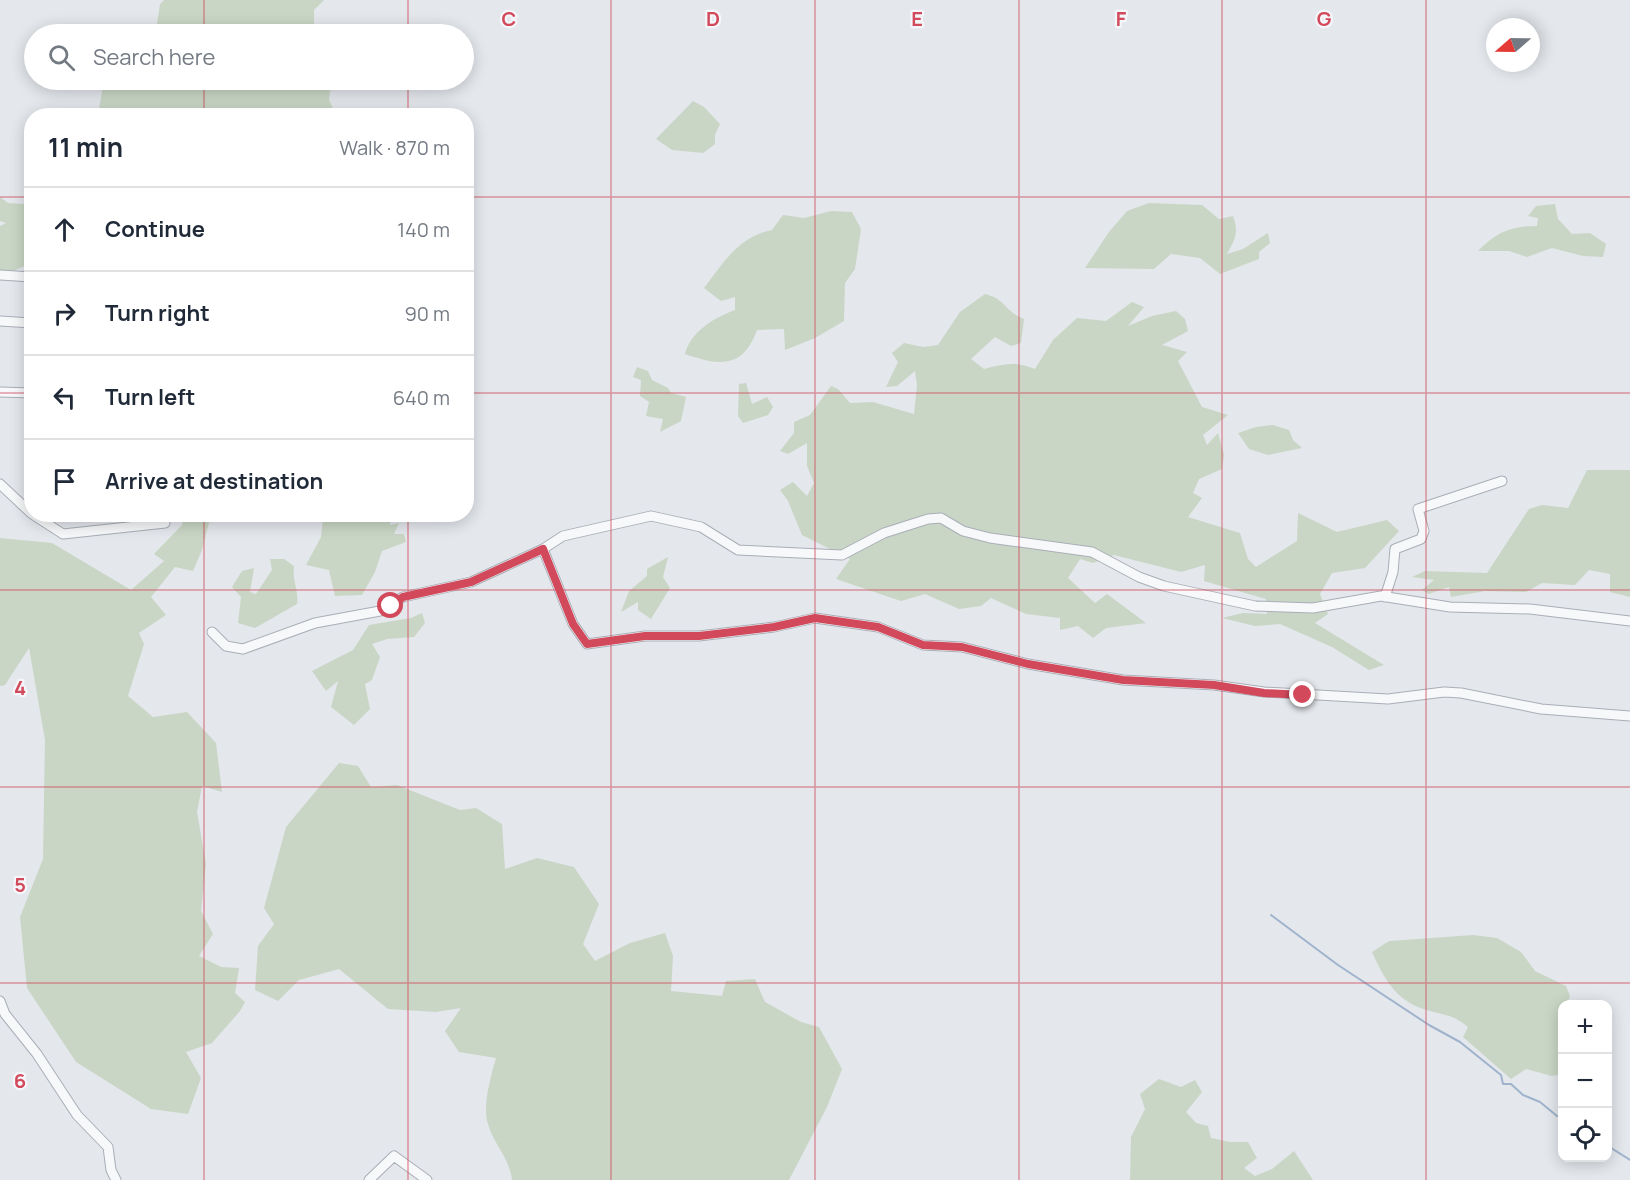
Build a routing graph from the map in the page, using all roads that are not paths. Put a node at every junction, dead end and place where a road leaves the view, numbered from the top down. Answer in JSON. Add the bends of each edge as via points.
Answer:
{"nodes":[{"id":1,"x":0,"y":275,"type":"edge"},
{"id":2,"x":24,"y":276,"type":"edge"},
{"id":3,"x":0,"y":321,"type":"edge"},
{"id":4,"x":24,"y":322,"type":"edge"},
{"id":5,"x":0,"y":392,"type":"edge"},
{"id":6,"x":24,"y":393,"type":"edge"},
{"id":7,"x":1502,"y":481,"type":"dead end"},
{"id":8,"x":0,"y":484,"type":"edge"},
{"id":9,"x":24,"y":503,"type":"edge"},
{"id":10,"x":20,"y":504,"type":"junction"},
{"id":11,"x":24,"y":507,"type":"edge"},
{"id":12,"x":44,"y":522,"type":"edge"},
{"id":13,"x":165,"y":523,"type":"dead end"},
{"id":14,"x":543,"y":549,"type":"junction"},
{"id":15,"x":1385,"y":597,"type":"junction"},
{"id":16,"x":1630,"y":621,"type":"edge"},
{"id":17,"x":212,"y":632,"type":"dead end"},
{"id":18,"x":1630,"y":716,"type":"edge"},
{"id":19,"x":0,"y":1000,"type":"edge"},
{"id":20,"x":116,"y":1180,"type":"edge"},
{"id":21,"x":369,"y":1180,"type":"edge"},
{"id":22,"x":428,"y":1180,"type":"edge"}],
"edges":[{"from":1,"to":2,"type":"street"},
{"from":3,"to":4,"type":"street"},
{"from":5,"to":6,"type":"street"},
{"from":7,"to":15,"type":"street","via":[[1418,509],[1424,531],[1421,539],[1395,549]]},
{"from":8,"to":10,"type":"street"},
{"from":9,"to":10,"type":"street"},
{"from":10,"to":11,"type":"street"},
{"from":12,"to":13,"type":"street","via":[[63,534]]},
{"from":14,"to":15,"type":"street","via":[[563,536],[651,516],[701,527],[738,550],[842,555],[877,536],[941,518],[963,531],[990,538],[1092,552],[1164,586],[1255,606],[1313,608]]},
{"from":14,"to":17,"type":"street","via":[[471,582],[403,597],[380,611],[315,622],[243,649],[226,646]]},
{"from":14,"to":18,"type":"street","via":[[573,624],[587,644],[645,636],[711,635],[815,618],[878,627],[923,645],[962,647],[1028,664],[1123,680],[1388,699],[1461,693],[1540,709]]},
{"from":15,"to":16,"type":"street","via":[[1450,607],[1530,609]]},
{"from":19,"to":20,"type":"street","via":[[5,1014],[65,1098],[108,1147]]},
{"from":21,"to":22,"type":"street","via":[[394,1156]]}]}
